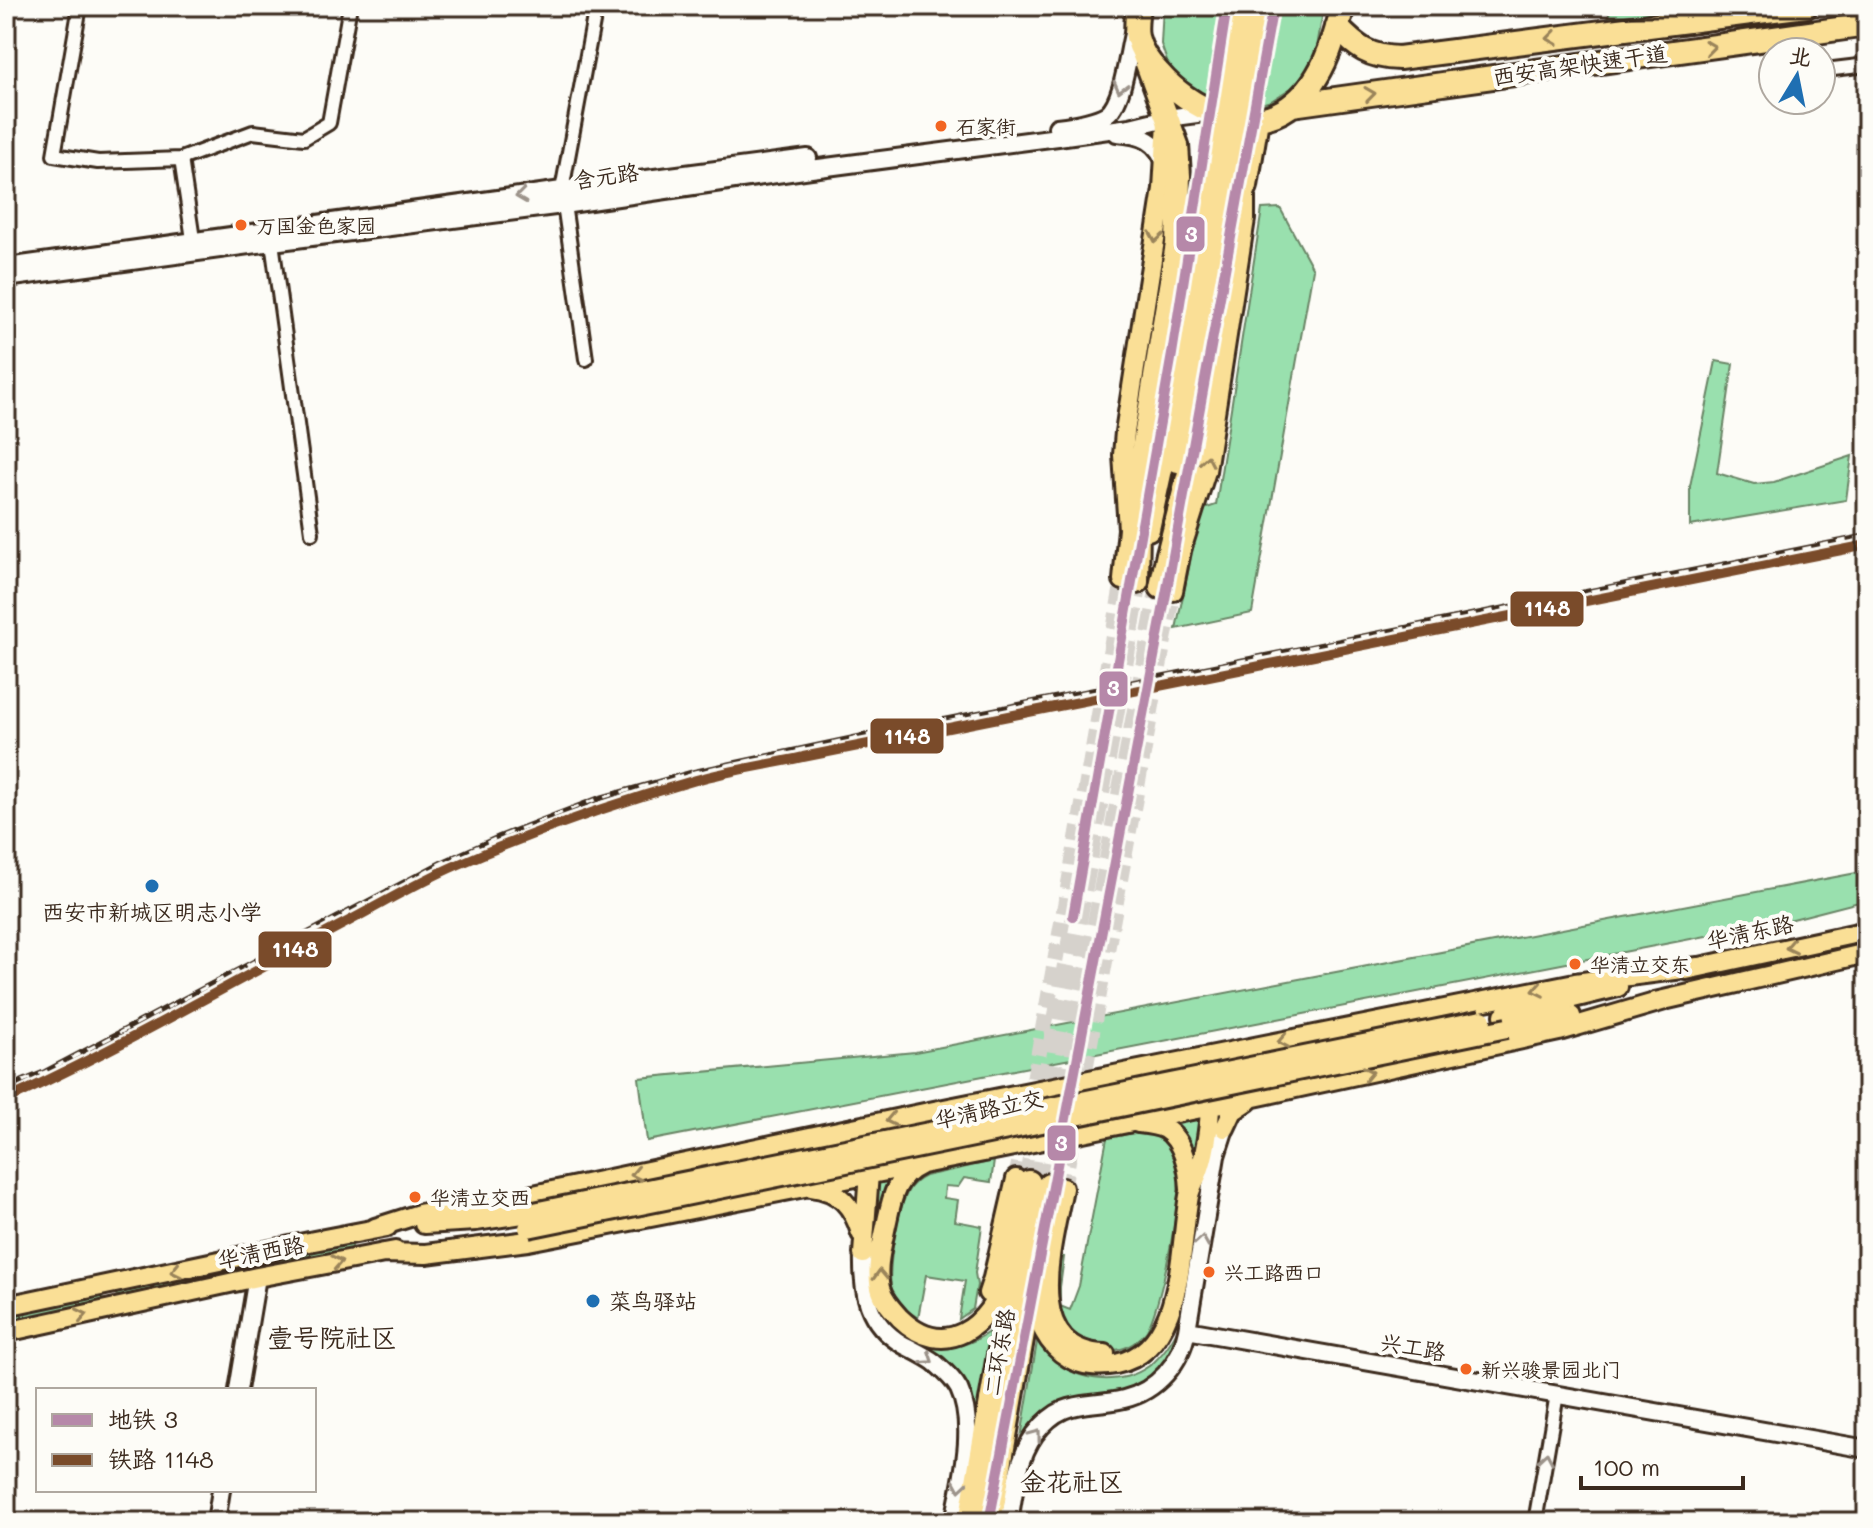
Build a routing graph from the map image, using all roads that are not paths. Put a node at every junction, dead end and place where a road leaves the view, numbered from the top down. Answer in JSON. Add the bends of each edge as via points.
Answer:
{"nodes":[{"id":1,"x":80,"y":6,"type":"edge"},
{"id":2,"x":350,"y":6,"type":"edge"},
{"id":3,"x":596,"y":6,"type":"edge"},
{"id":4,"x":1241,"y":6,"type":"edge"},
{"id":5,"x":1257,"y":6,"type":"edge"},
{"id":6,"x":1806,"y":6,"type":"edge"},
{"id":7,"x":1137,"y":13,"type":"edge"},
{"id":8,"x":1340,"y":16,"type":"edge"},
{"id":9,"x":1867,"y":25,"type":"edge"},
{"id":10,"x":1142,"y":50,"type":"junction"},
{"id":11,"x":1867,"y":65,"type":"edge"},
{"id":12,"x":1837,"y":69,"type":"edge"},
{"id":13,"x":1292,"y":105,"type":"junction"},
{"id":14,"x":1212,"y":112,"type":"junction"},
{"id":15,"x":1167,"y":118,"type":"junction"},
{"id":16,"x":1257,"y":120,"type":"junction"},
{"id":17,"x":1100,"y":131,"type":"junction"},
{"id":18,"x":181,"y":159,"type":"junction"},
{"id":19,"x":1164,"y":159,"type":"junction"},
{"id":20,"x":1246,"y":186,"type":"junction"},
{"id":21,"x":562,"y":198,"type":"junction"},
{"id":22,"x":1179,"y":209,"type":"junction"},
{"id":23,"x":272,"y":242,"type":"junction"},
{"id":24,"x":194,"y":247,"type":"junction"},
{"id":25,"x":6,"y":267,"type":"edge"},
{"id":26,"x":6,"y":278,"type":"edge"},
{"id":27,"x":586,"y":359,"type":"dead end"},
{"id":28,"x":1170,"y":461,"type":"junction"},
{"id":29,"x":312,"y":533,"type":"dead end"},
{"id":30,"x":1168,"y":554,"type":"junction"},
{"id":31,"x":1130,"y":581,"type":"junction"},
{"id":32,"x":1167,"y":589,"type":"joint"},
{"id":33,"x":1867,"y":931,"type":"edge"},
{"id":34,"x":1867,"y":953,"type":"edge"},
{"id":35,"x":1698,"y":967,"type":"junction"},
{"id":36,"x":1665,"y":1000,"type":"junction"},
{"id":37,"x":1506,"y":1022,"type":"junction"},
{"id":38,"x":1224,"y":1053,"type":"junction"},
{"id":39,"x":1204,"y":1057,"type":"junction"},
{"id":40,"x":1089,"y":1081,"type":"junction"},
{"id":41,"x":1001,"y":1098,"type":"junction"},
{"id":42,"x":1211,"y":1106,"type":"junction"},
{"id":43,"x":1223,"y":1119,"type":"junction"},
{"id":44,"x":1115,"y":1125,"type":"junction"},
{"id":45,"x":860,"y":1127,"type":"junction"},
{"id":46,"x":1096,"y":1129,"type":"junction"},
{"id":47,"x":1008,"y":1147,"type":"junction"},
{"id":48,"x":930,"y":1161,"type":"junction"},
{"id":49,"x":869,"y":1173,"type":"junction"},
{"id":50,"x":1039,"y":1183,"type":"junction"},
{"id":51,"x":796,"y":1187,"type":"junction"},
{"id":52,"x":1190,"y":1192,"type":"junction"},
{"id":53,"x":528,"y":1221,"type":"junction"},
{"id":54,"x":1022,"y":1225,"type":"junction"},
{"id":55,"x":1184,"y":1227,"type":"junction"},
{"id":56,"x":375,"y":1228,"type":"junction"},
{"id":57,"x":383,"y":1253,"type":"junction"},
{"id":58,"x":863,"y":1254,"type":"junction"},
{"id":59,"x":1034,"y":1273,"type":"junction"},
{"id":60,"x":257,"y":1277,"type":"junction"},
{"id":61,"x":6,"y":1306,"type":"edge"},
{"id":62,"x":893,"y":1311,"type":"junction"},
{"id":63,"x":1187,"y":1330,"type":"junction"},
{"id":64,"x":6,"y":1332,"type":"edge"},
{"id":65,"x":238,"y":1388,"type":"edge"},
{"id":66,"x":1557,"y":1394,"type":"junction"},
{"id":67,"x":1867,"y":1449,"type":"edge"},
{"id":68,"x":221,"y":1492,"type":"edge"},
{"id":69,"x":216,"y":1522,"type":"edge"},
{"id":70,"x":954,"y":1522,"type":"edge"},
{"id":71,"x":970,"y":1522,"type":"edge"},
{"id":72,"x":990,"y":1522,"type":"edge"},
{"id":73,"x":1009,"y":1522,"type":"edge"},
{"id":74,"x":1535,"y":1522,"type":"edge"}],
"edges":[{"from":1,"to":18,"type":"street","via":[[54,155],[98,162]]},
{"from":2,"to":18,"type":"street","via":[[329,123],[304,138],[253,132]]},
{"from":3,"to":21,"type":"street"},
{"from":4,"to":28,"type":"highway","bridge":true},
{"from":5,"to":28,"type":"highway","bridge":true},
{"from":6,"to":8,"type":"highway","name":"西安高架快速干道","one_way":true,"via":[[1399,58],[1353,44]]},
{"from":7,"to":10,"type":"highway"},
{"from":7,"to":21,"type":"main road","name":"含元路","one_way":true,"via":[[1120,95],[1099,117]]},
{"from":8,"to":13,"type":"highway","via":[[1319,73]]},
{"from":13,"to":9,"type":"highway","name":"西安高架快速干道","one_way":true},
{"from":10,"to":14,"type":"highway","via":[[1179,93]]},
{"from":10,"to":15,"type":"highway"},
{"from":11,"to":12,"type":"street"},
{"from":13,"to":16,"type":"highway"},
{"from":14,"to":15,"type":"main road","name":"含元路"},
{"from":14,"to":16,"type":"highway"},
{"from":15,"to":17,"type":"main road","name":"含元路"},
{"from":15,"to":19,"type":"main road"},
{"from":15,"to":22,"type":"highway","via":[[1177,145]]},
{"from":16,"to":20,"type":"highway"},
{"from":17,"to":19,"type":"main road","via":[[1146,139]]},
{"from":17,"to":21,"type":"main road","name":"含元路"},
{"from":18,"to":24,"type":"street"},
{"from":19,"to":22,"type":"main road"},
{"from":19,"to":31,"type":"main road","one_way":true,"via":[[1123,455]]},
{"from":20,"to":30,"type":"highway","via":[[1233,217],[1191,465]]},
{"from":32,"to":20,"type":"main road","one_way":true,"via":[[1206,471]]},
{"from":21,"to":23,"type":"main road","name":"含元路"},
{"from":21,"to":24,"type":"main road","name":"含元路","one_way":true},
{"from":21,"to":27,"type":"street"},
{"from":22,"to":31,"type":"highway","via":[[1139,474]]},
{"from":23,"to":24,"type":"main road","name":"含元路"},
{"from":23,"to":29,"type":"street"},
{"from":24,"to":25,"type":"main road","name":"含元路"},
{"from":24,"to":26,"type":"main road","name":"含元路"},
{"from":28,"to":30,"type":"highway"},
{"from":28,"to":31,"type":"highway"},
{"from":30,"to":32,"type":"highway"},
{"from":33,"to":35,"type":"main road","name":"华清东路","one_way":true},
{"from":34,"to":36,"type":"main road","name":"华清东路"},
{"from":35,"to":37,"type":"main road","name":"华清东路"},
{"from":35,"to":38,"type":"main road","one_way":true,"via":[[1575,983]]},
{"from":36,"to":37,"type":"main road","name":"华清东路"},
{"from":43,"to":36,"type":"main road","one_way":true,"via":[[1264,1095],[1559,1031]]},
{"from":37,"to":53,"type":"main road","name":"华清路立交","bridge":true},
{"from":38,"to":39,"type":"main road"},
{"from":38,"to":43,"type":"main road"},
{"from":39,"to":40,"type":"main road"},
{"from":39,"to":42,"type":"main road"},
{"from":40,"to":41,"type":"main road"},
{"from":40,"to":46,"type":"main road","via":[[1078,1096],[1082,1125]]},
{"from":41,"to":45,"type":"main road","one_way":true},
{"from":41,"to":47,"type":"main road","via":[[1015,1107],[1019,1138]]},
{"from":42,"to":43,"type":"main road"},
{"from":42,"to":44,"type":"main road"},
{"from":43,"to":52,"type":"main road"},
{"from":63,"to":43,"type":"main road","one_way":true},
{"from":44,"to":46,"type":"main road"},
{"from":44,"to":52,"type":"main road","via":[[1148,1124],[1169,1132],[1185,1158]]},
{"from":45,"to":49,"type":"main road"},
{"from":45,"to":56,"type":"main road","one_way":true,"via":[[419,1214]]},
{"from":46,"to":47,"type":"main road"},
{"from":47,"to":48,"type":"main road"},
{"from":48,"to":49,"type":"main road"},
{"from":62,"to":48,"type":"main road","one_way":true,"via":[[879,1280],[890,1208],[903,1175]]},
{"from":49,"to":51,"type":"main road"},
{"from":49,"to":58,"type":"main road"},
{"from":50,"to":54,"type":"highway","name":"二环东路"},
{"from":50,"to":55,"type":"main road","via":[[1053,1322],[1084,1351],[1128,1351],[1148,1335]]},
{"from":50,"to":59,"type":"highway","name":"二环东路"},
{"from":50,"to":62,"type":"main road","via":[[977,1309],[943,1326],[910,1321]]},
{"from":51,"to":57,"type":"main road","via":[[528,1241],[426,1254]]},
{"from":51,"to":58,"type":"main road","via":[[822,1188],[844,1199],[856,1217]]},
{"from":52,"to":55,"type":"main road"},
{"from":53,"to":56,"type":"main road","name":"华清西路"},
{"from":53,"to":57,"type":"main road","name":"华清西路"},
{"from":54,"to":62,"type":"main road","via":[[999,1296],[974,1326],[956,1336],[935,1337],[913,1329]]},
{"from":54,"to":71,"type":"highway","name":"二环东路"},
{"from":55,"to":59,"type":"main road","via":[[1180,1272],[1165,1322],[1145,1350],[1119,1364],[1087,1364],[1057,1348],[1036,1315]]},
{"from":56,"to":61,"type":"main road","name":"华清西路","one_way":true},
{"from":60,"to":57,"type":"main road","name":"华清西路","one_way":true},
{"from":58,"to":70,"type":"main road","one_way":true,"via":[[864,1286],[874,1317],[893,1338],[937,1365],[959,1391],[967,1437]]},
{"from":59,"to":72,"type":"highway","name":"二环东路"},
{"from":64,"to":60,"type":"main road","name":"华清西路","one_way":true},
{"from":60,"to":65,"type":"main road"},
{"from":63,"to":66,"type":"main road","name":"兴工路"},
{"from":73,"to":63,"type":"main road","one_way":true,"via":[[1023,1456],[1046,1422],[1069,1407],[1127,1398],[1150,1386],[1178,1360]]},
{"from":66,"to":67,"type":"main road","name":"兴工路"},
{"from":74,"to":66,"type":"street","one_way":true},
{"from":68,"to":69,"type":"main road"}]}
